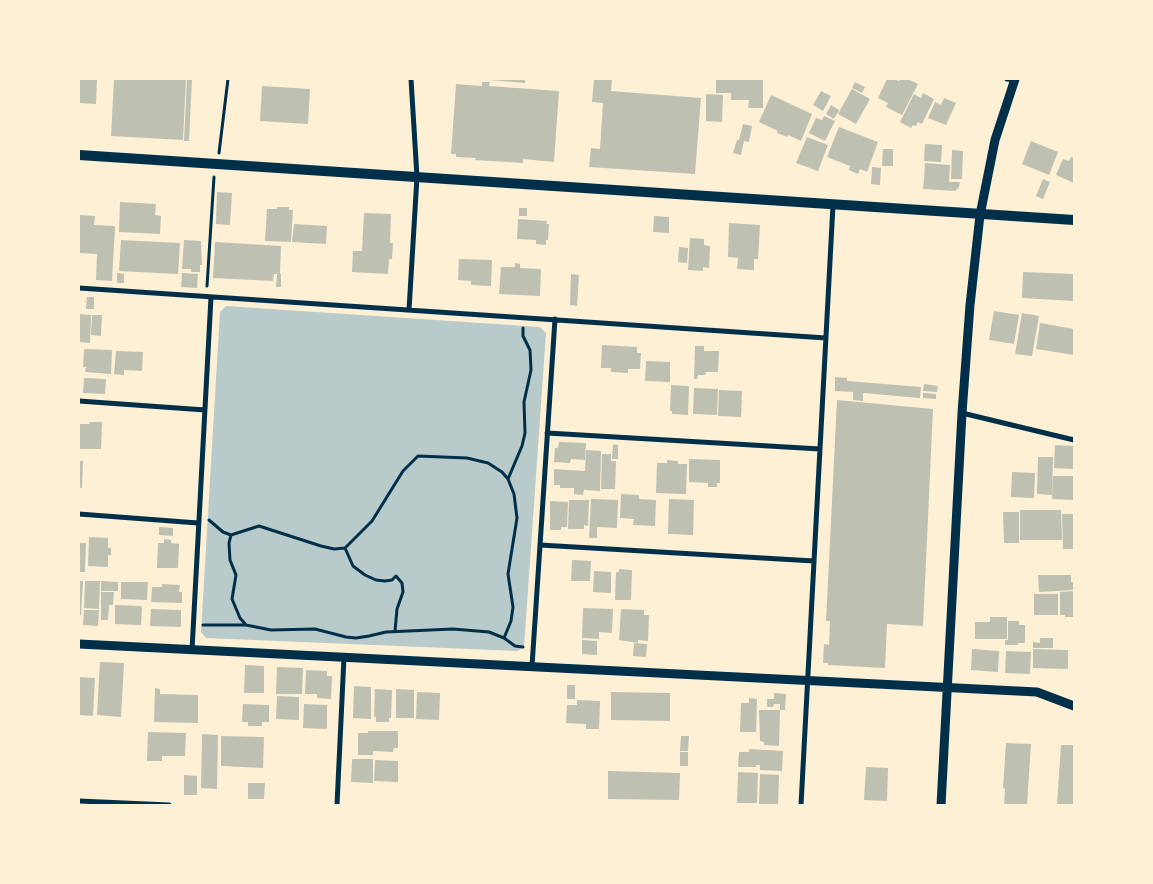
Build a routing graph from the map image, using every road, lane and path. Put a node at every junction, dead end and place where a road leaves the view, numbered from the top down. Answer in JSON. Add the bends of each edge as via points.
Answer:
{"nodes":[{"id":1,"x":228,"y":79,"type":"edge"},
{"id":2,"x":411,"y":79,"type":"edge"},
{"id":3,"x":1012,"y":79,"type":"edge"},
{"id":4,"x":79,"y":155,"type":"edge"},
{"id":5,"x":216,"y":164,"type":"junction"},
{"id":6,"x":417,"y":177,"type":"junction"},
{"id":7,"x":834,"y":205,"type":"junction"},
{"id":8,"x":980,"y":215,"type":"junction"},
{"id":9,"x":1074,"y":220,"type":"edge"},
{"id":10,"x":79,"y":288,"type":"edge"},
{"id":11,"x":208,"y":296,"type":"junction"},
{"id":12,"x":409,"y":310,"type":"junction"},
{"id":13,"x":523,"y":317,"type":"junction"},
{"id":14,"x":555,"y":319,"type":"junction"},
{"id":15,"x":826,"y":338,"type":"junction"},
{"id":16,"x":79,"y":401,"type":"edge"},
{"id":17,"x":205,"y":410,"type":"junction"},
{"id":18,"x":962,"y":413,"type":"junction"},
{"id":19,"x":547,"y":433,"type":"junction"},
{"id":20,"x":1074,"y":440,"type":"edge"},
{"id":21,"x":820,"y":449,"type":"junction"},
{"id":22,"x":508,"y":479,"type":"junction"},
{"id":23,"x":79,"y":514,"type":"edge"},
{"id":24,"x":199,"y":516,"type":"junction"},
{"id":25,"x":198,"y":523,"type":"junction"},
{"id":26,"x":231,"y":535,"type":"junction"},
{"id":27,"x":540,"y":545,"type":"junction"},
{"id":28,"x":344,"y":548,"type":"junction"},
{"id":29,"x":814,"y":561,"type":"junction"},
{"id":30,"x":193,"y":624,"type":"junction"},
{"id":31,"x":246,"y":626,"type":"junction"},
{"id":32,"x":395,"y":631,"type":"junction"},
{"id":33,"x":504,"y":638,"type":"junction"},
{"id":34,"x":79,"y":644,"type":"edge"},
{"id":35,"x":533,"y":648,"type":"junction"},
{"id":36,"x":192,"y":650,"type":"junction"},
{"id":37,"x":344,"y":657,"type":"junction"},
{"id":38,"x":532,"y":666,"type":"junction"},
{"id":39,"x":807,"y":682,"type":"junction"},
{"id":40,"x":948,"y":689,"type":"junction"},
{"id":41,"x":1074,"y":706,"type":"edge"},
{"id":42,"x":79,"y":801,"type":"edge"},
{"id":43,"x":169,"y":805,"type":"edge"},
{"id":44,"x":337,"y":805,"type":"edge"},
{"id":45,"x":800,"y":805,"type":"edge"},
{"id":46,"x":941,"y":805,"type":"edge"}],
"edges":[{"from":1,"to":5,"type":"path"},
{"from":2,"to":6,"type":"street"},
{"from":3,"to":8,"type":"street","via":[[995,140]]},
{"from":4,"to":5,"type":"main road"},
{"from":5,"to":6,"type":"main road"},
{"from":5,"to":11,"type":"path"},
{"from":6,"to":7,"type":"main road"},
{"from":6,"to":12,"type":"street"},
{"from":7,"to":8,"type":"main road"},
{"from":7,"to":15,"type":"street"},
{"from":8,"to":9,"type":"main road"},
{"from":8,"to":18,"type":"street"},
{"from":10,"to":11,"type":"street"},
{"from":11,"to":12,"type":"street"},
{"from":11,"to":17,"type":"street"},
{"from":12,"to":13,"type":"street"},
{"from":13,"to":14,"type":"street"},
{"from":13,"to":22,"type":"path","via":[[523,336],[530,350],[531,370],[524,402],[525,433]]},
{"from":14,"to":15,"type":"street"},
{"from":14,"to":19,"type":"street"},
{"from":15,"to":21,"type":"street"},
{"from":16,"to":17,"type":"street"},
{"from":17,"to":24,"type":"street"},
{"from":18,"to":20,"type":"street"},
{"from":18,"to":40,"type":"street"},
{"from":19,"to":21,"type":"street"},
{"from":19,"to":27,"type":"street"},
{"from":21,"to":29,"type":"street"},
{"from":22,"to":28,"type":"path","via":[[488,463],[467,458],[418,456],[403,471],[372,521]]},
{"from":22,"to":33,"type":"path","via":[[517,518],[508,574],[513,608]]},
{"from":23,"to":25,"type":"street"},
{"from":24,"to":25,"type":"street"},
{"from":24,"to":26,"type":"path"},
{"from":25,"to":30,"type":"street"},
{"from":26,"to":28,"type":"path","via":[[259,526],[321,546]]},
{"from":26,"to":31,"type":"path","via":[[230,560],[236,575],[232,599]]},
{"from":27,"to":29,"type":"street"},
{"from":27,"to":35,"type":"street"},
{"from":28,"to":32,"type":"path","via":[[354,566],[365,575],[385,581],[396,576],[402,583]]},
{"from":29,"to":39,"type":"street"},
{"from":30,"to":31,"type":"path"},
{"from":30,"to":36,"type":"street"},
{"from":31,"to":32,"type":"path","via":[[271,630],[316,629],[356,638]]},
{"from":32,"to":33,"type":"path","via":[[453,629],[488,632]]},
{"from":33,"to":35,"type":"path","via":[[515,646]]},
{"from":34,"to":36,"type":"street"},
{"from":35,"to":38,"type":"street"},
{"from":36,"to":37,"type":"street"},
{"from":37,"to":38,"type":"street"},
{"from":37,"to":44,"type":"street"},
{"from":38,"to":39,"type":"street"},
{"from":39,"to":40,"type":"street"},
{"from":39,"to":45,"type":"street"},
{"from":40,"to":41,"type":"street","via":[[1037,692]]},
{"from":40,"to":46,"type":"street"},
{"from":42,"to":43,"type":"street"}]}
